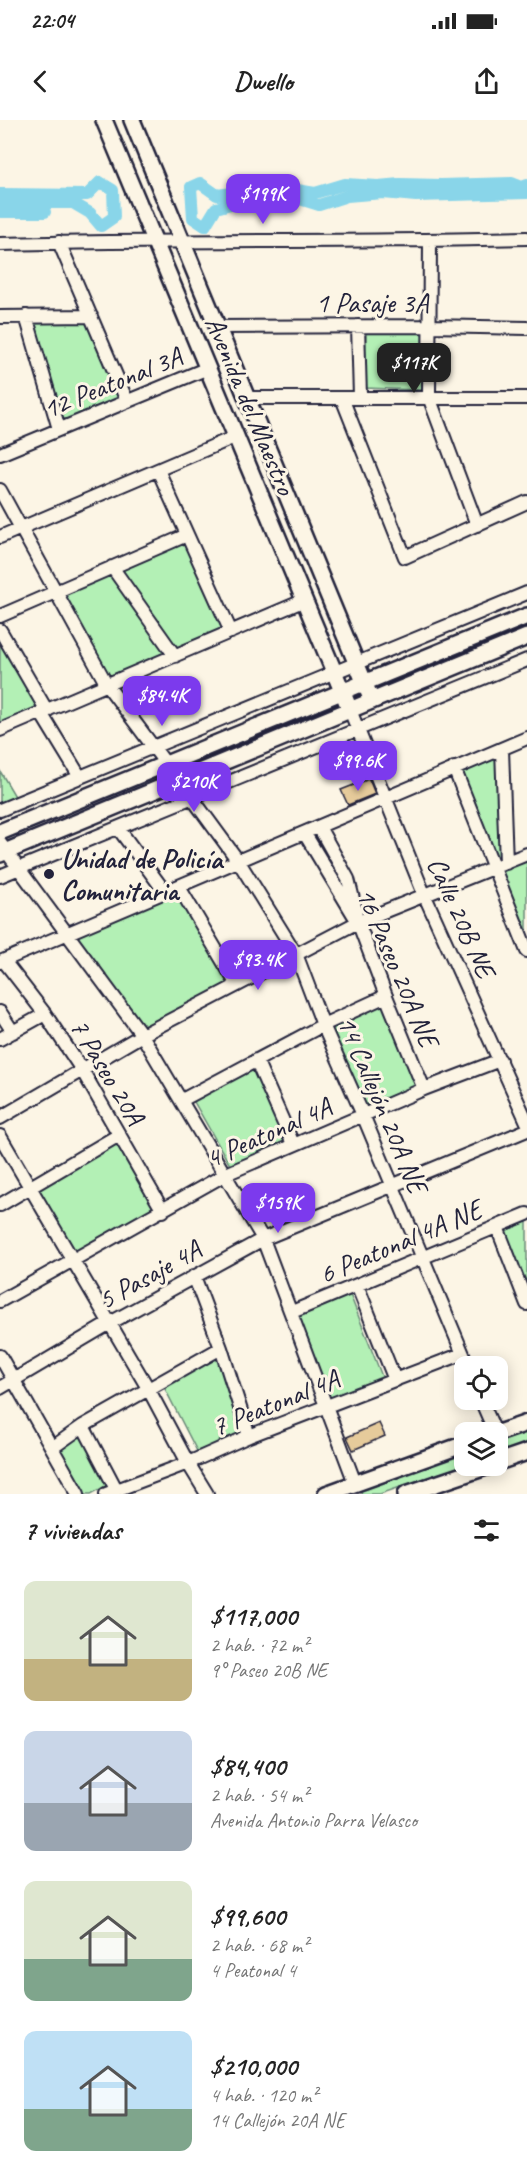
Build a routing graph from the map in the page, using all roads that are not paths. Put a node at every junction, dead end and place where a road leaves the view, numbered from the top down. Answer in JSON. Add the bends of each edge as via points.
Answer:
{"nodes":[{"id":1,"x":105,"y":120,"type":"edge"},
{"id":2,"x":132,"y":120,"type":"edge"},
{"id":3,"x":152,"y":170,"type":"junction"},
{"id":4,"x":128,"y":176,"type":"junction"},
{"id":5,"x":527,"y":238,"type":"edge"},
{"id":6,"x":181,"y":240,"type":"junction"},
{"id":7,"x":155,"y":241,"type":"junction"},
{"id":8,"x":430,"y":241,"type":"junction"},
{"id":9,"x":59,"y":242,"type":"junction"},
{"id":10,"x":0,"y":244,"type":"edge"},
{"id":11,"x":26,"y":316,"type":"junction"},
{"id":12,"x":91,"y":316,"type":"junction"},
{"id":13,"x":0,"y":317,"type":"edge"},
{"id":14,"x":358,"y":326,"type":"junction"},
{"id":15,"x":430,"y":326,"type":"junction"},
{"id":16,"x":218,"y":327,"type":"junction"},
{"id":17,"x":527,"y":328,"type":"edge"},
{"id":18,"x":208,"y":368,"type":"junction"},
{"id":19,"x":360,"y":397,"type":"junction"},
{"id":20,"x":429,"y":397,"type":"junction"},
{"id":21,"x":248,"y":398,"type":"junction"},
{"id":22,"x":342,"y":398,"type":"junction"},
{"id":23,"x":527,"y":398,"type":"edge"},
{"id":24,"x":128,"y":401,"type":"junction"},
{"id":25,"x":59,"y":429,"type":"junction"},
{"id":26,"x":237,"y":436,"type":"junction"},
{"id":27,"x":0,"y":454,"type":"edge"},
{"id":28,"x":158,"y":470,"type":"junction"},
{"id":29,"x":0,"y":490,"type":"edge"},
{"id":30,"x":527,"y":502,"type":"edge"},
{"id":31,"x":477,"y":525,"type":"junction"},
{"id":32,"x":20,"y":528,"type":"junction"},
{"id":33,"x":187,"y":535,"type":"junction"},
{"id":34,"x":0,"y":537,"type":"edge"},
{"id":35,"x":112,"y":567,"type":"junction"},
{"id":36,"x":55,"y":591,"type":"junction"},
{"id":37,"x":527,"y":592,"type":"edge"},
{"id":38,"x":305,"y":600,"type":"junction"},
{"id":39,"x":0,"y":616,"type":"edge"},
{"id":40,"x":527,"y":616,"type":"edge"},
{"id":41,"x":0,"y":630,"type":"edge"},
{"id":42,"x":231,"y":632,"type":"junction"},
{"id":43,"x":527,"y":637,"type":"edge"},
{"id":44,"x":175,"y":656,"type":"junction"},
{"id":45,"x":527,"y":660,"type":"edge"},
{"id":46,"x":357,"y":662,"type":"junction"},
{"id":47,"x":335,"y":671,"type":"junction"},
{"id":48,"x":365,"y":682,"type":"junction"},
{"id":49,"x":107,"y":685,"type":"junction"},
{"id":50,"x":343,"y":692,"type":"junction"},
{"id":51,"x":372,"y":701,"type":"junction"},
{"id":52,"x":350,"y":710,"type":"junction"},
{"id":53,"x":44,"y":712,"type":"junction"},
{"id":54,"x":0,"y":730,"type":"edge"},
{"id":55,"x":357,"y":730,"type":"junction"},
{"id":56,"x":527,"y":738,"type":"edge"},
{"id":57,"x":153,"y":746,"type":"junction"},
{"id":58,"x":502,"y":749,"type":"junction"},
{"id":59,"x":166,"y":764,"type":"junction"},
{"id":60,"x":454,"y":768,"type":"junction"},
{"id":61,"x":80,"y":777,"type":"junction"},
{"id":62,"x":179,"y":780,"type":"junction"},
{"id":63,"x":192,"y":798,"type":"junction"},
{"id":64,"x":384,"y":798,"type":"junction"},
{"id":65,"x":0,"y":810,"type":"edge"},
{"id":66,"x":319,"y":827,"type":"junction"},
{"id":67,"x":118,"y":828,"type":"junction"},
{"id":68,"x":0,"y":832,"type":"edge"},
{"id":69,"x":305,"y":834,"type":"junction"},
{"id":70,"x":2,"y":849,"type":"edge"},
{"id":71,"x":527,"y":854,"type":"edge"},
{"id":72,"x":239,"y":862,"type":"junction"},
{"id":73,"x":506,"y":863,"type":"junction"},
{"id":74,"x":493,"y":867,"type":"junction"},
{"id":75,"x":20,"y":868,"type":"junction"},
{"id":76,"x":0,"y":876,"type":"edge"},
{"id":77,"x":179,"y":887,"type":"junction"},
{"id":78,"x":165,"y":892,"type":"junction"},
{"id":79,"x":424,"y":894,"type":"junction"},
{"id":80,"x":357,"y":919,"type":"junction"},
{"id":81,"x":66,"y":934,"type":"junction"},
{"id":82,"x":527,"y":951,"type":"edge"},
{"id":83,"x":296,"y":954,"type":"junction"},
{"id":84,"x":2,"y":962,"type":"edge"},
{"id":85,"x":237,"y":985,"type":"junction"},
{"id":86,"x":386,"y":996,"type":"junction"},
{"id":87,"x":0,"y":1012,"type":"edge"},
{"id":88,"x":45,"y":1014,"type":"junction"},
{"id":89,"x":323,"y":1025,"type":"junction"},
{"id":90,"x":13,"y":1032,"type":"junction"},
{"id":91,"x":142,"y":1035,"type":"junction"},
{"id":92,"x":0,"y":1039,"type":"edge"},
{"id":93,"x":256,"y":1060,"type":"junction"},
{"id":94,"x":500,"y":1060,"type":"junction"},
{"id":95,"x":82,"y":1070,"type":"junction"},
{"id":96,"x":424,"y":1089,"type":"junction"},
{"id":97,"x":182,"y":1100,"type":"junction"},
{"id":98,"x":363,"y":1115,"type":"junction"},
{"id":99,"x":0,"y":1118,"type":"edge"},
{"id":100,"x":527,"y":1122,"type":"edge"},
{"id":101,"x":527,"y":1130,"type":"edge"},
{"id":102,"x":119,"y":1135,"type":"junction"},
{"id":103,"x":0,"y":1136,"type":"edge"},
{"id":104,"x":293,"y":1144,"type":"junction"},
{"id":105,"x":226,"y":1174,"type":"junction"},
{"id":106,"x":393,"y":1186,"type":"junction"},
{"id":107,"x":30,"y":1187,"type":"junction"},
{"id":108,"x":0,"y":1205,"type":"edge"},
{"id":109,"x":163,"y":1211,"type":"junction"},
{"id":110,"x":527,"y":1214,"type":"edge"},
{"id":111,"x":497,"y":1227,"type":"junction"},
{"id":112,"x":263,"y":1239,"type":"junction"},
{"id":113,"x":421,"y":1257,"type":"junction"},
{"id":114,"x":73,"y":1261,"type":"junction"},
{"id":115,"x":194,"y":1276,"type":"junction"},
{"id":116,"x":357,"y":1285,"type":"junction"},
{"id":117,"x":1,"y":1298,"type":"edge"},
{"id":118,"x":527,"y":1304,"type":"edge"},
{"id":119,"x":292,"y":1312,"type":"junction"},
{"id":120,"x":110,"y":1323,"type":"junction"},
{"id":121,"x":221,"y":1348,"type":"junction"},
{"id":122,"x":462,"y":1354,"type":"joint"},
{"id":123,"x":0,"y":1356,"type":"edge"},
{"id":124,"x":14,"y":1380,"type":"junction"},
{"id":125,"x":395,"y":1380,"type":"junction"},
{"id":126,"x":0,"y":1388,"type":"edge"},
{"id":127,"x":149,"y":1390,"type":"junction"},
{"id":128,"x":327,"y":1406,"type":"junction"},
{"id":129,"x":527,"y":1422,"type":"edge"},
{"id":130,"x":83,"y":1426,"type":"junction"},
{"id":131,"x":508,"y":1428,"type":"edge"},
{"id":132,"x":249,"y":1436,"type":"junction"},
{"id":133,"x":52,"y":1448,"type":"junction"},
{"id":134,"x":454,"y":1448,"type":"edge"},
{"id":135,"x":527,"y":1452,"type":"edge"},
{"id":136,"x":508,"y":1459,"type":"edge"},
{"id":137,"x":188,"y":1463,"type":"junction"},
{"id":138,"x":459,"y":1476,"type":"edge"},
{"id":139,"x":356,"y":1488,"type":"edge"},
{"id":140,"x":111,"y":1491,"type":"edge"},
{"id":141,"x":78,"y":1494,"type":"edge"},
{"id":142,"x":207,"y":1494,"type":"edge"},
{"id":143,"x":326,"y":1494,"type":"edge"},
{"id":144,"x":406,"y":1494,"type":"edge"}],
"edges":[{"from":1,"to":4,"type":"street","name":"Avenida del Maestro"},
{"from":2,"to":3,"type":"street","name":"Avenida del Maestro"},
{"from":3,"to":4,"type":"street"},
{"from":3,"to":6,"type":"street","name":"Avenida del Maestro"},
{"from":4,"to":7,"type":"street","name":"Avenida del Maestro"},
{"from":5,"to":8,"type":"street"},
{"from":6,"to":7,"type":"street"},
{"from":6,"to":8,"type":"street"},
{"from":6,"to":16,"type":"street","name":"Avenida del Maestro"},
{"from":7,"to":9,"type":"street"},
{"from":7,"to":18,"type":"street","name":"Avenida del Maestro"},
{"from":8,"to":15,"type":"street"},
{"from":9,"to":10,"type":"street"},
{"from":9,"to":12,"type":"street"},
{"from":11,"to":12,"type":"street"},
{"from":11,"to":13,"type":"street"},
{"from":11,"to":25,"type":"street"},
{"from":12,"to":24,"type":"street"},
{"from":14,"to":15,"type":"street","name":"1 Pasaje 3A"},
{"from":14,"to":16,"type":"street","name":"1 Pasaje 3A"},
{"from":14,"to":19,"type":"street"},
{"from":15,"to":17,"type":"street","name":"1 Pasaje 3A"},
{"from":15,"to":20,"type":"street"},
{"from":16,"to":21,"type":"street","name":"Avenida del Maestro"},
{"from":18,"to":24,"type":"street","name":"12 Peatonal 3A"},
{"from":18,"to":26,"type":"street","name":"Avenida del Maestro"},
{"from":19,"to":20,"type":"street"},
{"from":19,"to":22,"type":"street"},
{"from":20,"to":23,"type":"street"},
{"from":20,"to":31,"type":"street"},
{"from":21,"to":22,"type":"street"},
{"from":21,"to":46,"type":"street","name":"Avenida del Maestro"},
{"from":22,"to":31,"type":"street","via":[[405,557]]},
{"from":24,"to":25,"type":"street","name":"12 Peatonal 3A"},
{"from":25,"to":27,"type":"street","name":"12 Peatonal 3A"},
{"from":26,"to":28,"type":"street"},
{"from":26,"to":38,"type":"street","name":"Avenida del Maestro"},
{"from":28,"to":32,"type":"street"},
{"from":28,"to":33,"type":"street"},
{"from":29,"to":32,"type":"street"},
{"from":30,"to":31,"type":"street"},
{"from":32,"to":34,"type":"street"},
{"from":32,"to":36,"type":"street"},
{"from":33,"to":35,"type":"street"},
{"from":33,"to":42,"type":"street"},
{"from":35,"to":36,"type":"street"},
{"from":35,"to":44,"type":"street"},
{"from":36,"to":39,"type":"street"},
{"from":36,"to":49,"type":"street"},
{"from":37,"to":46,"type":"street"},
{"from":38,"to":42,"type":"street"},
{"from":38,"to":47,"type":"street","name":"Avenida del Maestro"},
{"from":40,"to":48,"type":"street"},
{"from":41,"to":53,"type":"street"},
{"from":42,"to":44,"type":"street"},
{"from":43,"to":51,"type":"street"},
{"from":44,"to":49,"type":"street"},
{"from":45,"to":55,"type":"street"},
{"from":46,"to":47,"type":"street"},
{"from":46,"to":48,"type":"street","name":"Avenida del Maestro"},
{"from":47,"to":50,"type":"street","name":"Avenida del Maestro"},
{"from":47,"to":57,"type":"street"},
{"from":48,"to":50,"type":"street"},
{"from":48,"to":51,"type":"street","name":"Avenida del Maestro"},
{"from":49,"to":53,"type":"street"},
{"from":49,"to":57,"type":"street"},
{"from":50,"to":52,"type":"street","name":"Avenida del Maestro"},
{"from":50,"to":59,"type":"street"},
{"from":51,"to":52,"type":"street"},
{"from":51,"to":55,"type":"street"},
{"from":52,"to":55,"type":"street","name":"Calle 20B NE"},
{"from":52,"to":62,"type":"street"},
{"from":53,"to":54,"type":"street"},
{"from":53,"to":61,"type":"street"},
{"from":55,"to":63,"type":"street"},
{"from":55,"to":64,"type":"street","name":"Calle 20B NE"},
{"from":56,"to":58,"type":"street"},
{"from":57,"to":59,"type":"street"},
{"from":57,"to":61,"type":"street"},
{"from":58,"to":60,"type":"street"},
{"from":58,"to":73,"type":"street"},
{"from":59,"to":68,"type":"street"},
{"from":60,"to":64,"type":"street"},
{"from":60,"to":74,"type":"street"},
{"from":61,"to":65,"type":"street"},
{"from":62,"to":63,"type":"street","name":"14 Callejón 20A NE"},
{"from":62,"to":70,"type":"street"},
{"from":63,"to":67,"type":"street"},
{"from":63,"to":72,"type":"street","name":"14 Callejón 20A NE"},
{"from":64,"to":66,"type":"street"},
{"from":64,"to":79,"type":"street","name":"Calle 20B NE"},
{"from":66,"to":69,"type":"street"},
{"from":66,"to":80,"type":"street","via":[[348,879]]},
{"from":67,"to":75,"type":"street"},
{"from":67,"to":78,"type":"street"},
{"from":69,"to":72,"type":"street"},
{"from":69,"to":80,"type":"street","name":"16 Paseo 20A NE"},
{"from":70,"to":75,"type":"street"},
{"from":71,"to":73,"type":"street"},
{"from":72,"to":77,"type":"street"},
{"from":72,"to":83,"type":"street","name":"14 Callejón 20A NE"},
{"from":73,"to":74,"type":"street"},
{"from":74,"to":79,"type":"street"},
{"from":74,"to":82,"type":"street"},
{"from":75,"to":76,"type":"street"},
{"from":75,"to":81,"type":"street"},
{"from":77,"to":78,"type":"street"},
{"from":77,"to":85,"type":"street"},
{"from":78,"to":81,"type":"street"},
{"from":79,"to":80,"type":"street"},
{"from":79,"to":94,"type":"street","name":"Calle 20B NE"},
{"from":80,"to":83,"type":"street"},
{"from":80,"to":86,"type":"street","name":"16 Paseo 20A NE"},
{"from":81,"to":84,"type":"street"},
{"from":81,"to":91,"type":"street"},
{"from":83,"to":85,"type":"street"},
{"from":83,"to":89,"type":"street","name":"14 Callejón 20A NE"},
{"from":84,"to":88,"type":"street","name":"7 Paseo 20A"},
{"from":85,"to":91,"type":"street"},
{"from":86,"to":89,"type":"street"},
{"from":86,"to":96,"type":"street","name":"16 Paseo 20A NE"},
{"from":87,"to":90,"type":"street"},
{"from":88,"to":90,"type":"street"},
{"from":88,"to":95,"type":"street","name":"7 Paseo 20A"},
{"from":89,"to":93,"type":"street"},
{"from":89,"to":98,"type":"street","name":"14 Callejón 20A NE"},
{"from":90,"to":92,"type":"street"},
{"from":91,"to":95,"type":"street"},
{"from":91,"to":97,"type":"street"},
{"from":93,"to":97,"type":"street"},
{"from":93,"to":104,"type":"street"},
{"from":94,"to":96,"type":"street","name":"4 Peatonal 4A"},
{"from":94,"to":100,"type":"street","name":"Calle 20B NE"},
{"from":95,"to":99,"type":"street"},
{"from":95,"to":102,"type":"street","name":"7 Paseo 20A"},
{"from":96,"to":98,"type":"street","name":"4 Peatonal 4A"},
{"from":97,"to":105,"type":"street"},
{"from":98,"to":104,"type":"street","name":"4 Peatonal 4A"},
{"from":98,"to":106,"type":"street","name":"14 Callejón 20A NE"},
{"from":101,"to":106,"type":"street","name":"5 Pasaje 4A"},
{"from":102,"to":107,"type":"street"},
{"from":102,"to":109,"type":"street","name":"7 Paseo 20A"},
{"from":103,"to":107,"type":"street"},
{"from":104,"to":105,"type":"street","name":"4 Peatonal 4A"},
{"from":105,"to":109,"type":"street","name":"4 Peatonal 4A"},
{"from":105,"to":112,"type":"street"},
{"from":106,"to":112,"type":"street","name":"5 Pasaje 4A"},
{"from":106,"to":113,"type":"street","name":"14 Callejón 20A NE"},
{"from":107,"to":108,"type":"street"},
{"from":107,"to":114,"type":"street"},
{"from":109,"to":114,"type":"street","name":"4 Peatonal 4A"},
{"from":110,"to":111,"type":"street","name":"6 Peatonal 4A NE"},
{"from":111,"to":113,"type":"street","name":"6 Peatonal 4A NE"},
{"from":111,"to":118,"type":"street"},
{"from":112,"to":115,"type":"street","name":"5 Pasaje 4A"},
{"from":112,"to":119,"type":"street"},
{"from":113,"to":116,"type":"street","name":"6 Peatonal 4A NE"},
{"from":113,"to":122,"type":"street","name":"14 Callejón 20A NE"},
{"from":114,"to":117,"type":"street","name":"4 Peatonal 4A"},
{"from":114,"to":120,"type":"street"},
{"from":115,"to":120,"type":"street","name":"5 Pasaje 4A"},
{"from":115,"to":121,"type":"street"},
{"from":116,"to":119,"type":"street","name":"6 Peatonal 4A NE"},
{"from":116,"to":125,"type":"street"},
{"from":119,"to":128,"type":"street"},
{"from":120,"to":124,"type":"street","name":"5 Pasaje 4A"},
{"from":120,"to":127,"type":"street"},
{"from":121,"to":127,"type":"street"},
{"from":121,"to":132,"type":"street"},
{"from":122,"to":125,"type":"street","name":"7 Peatonal 4A"},
{"from":123,"to":124,"type":"street"},
{"from":124,"to":126,"type":"street","name":"5 Pasaje 4A"},
{"from":124,"to":133,"type":"street"},
{"from":125,"to":128,"type":"street","name":"7 Peatonal 4A"},
{"from":127,"to":130,"type":"street"},
{"from":127,"to":137,"type":"street"},
{"from":128,"to":132,"type":"street","name":"7 Peatonal 4A"},
{"from":128,"to":139,"type":"street"},
{"from":129,"to":131,"type":"street"},
{"from":130,"to":133,"type":"street"},
{"from":130,"to":140,"type":"street"},
{"from":132,"to":137,"type":"street","name":"7 Peatonal 4A"},
{"from":133,"to":141,"type":"street"},
{"from":134,"to":139,"type":"street"},
{"from":135,"to":136,"type":"street"},
{"from":137,"to":140,"type":"street","name":"7 Peatonal 4A"},
{"from":137,"to":142,"type":"street"},
{"from":138,"to":144,"type":"street"},
{"from":139,"to":143,"type":"street"}]}
